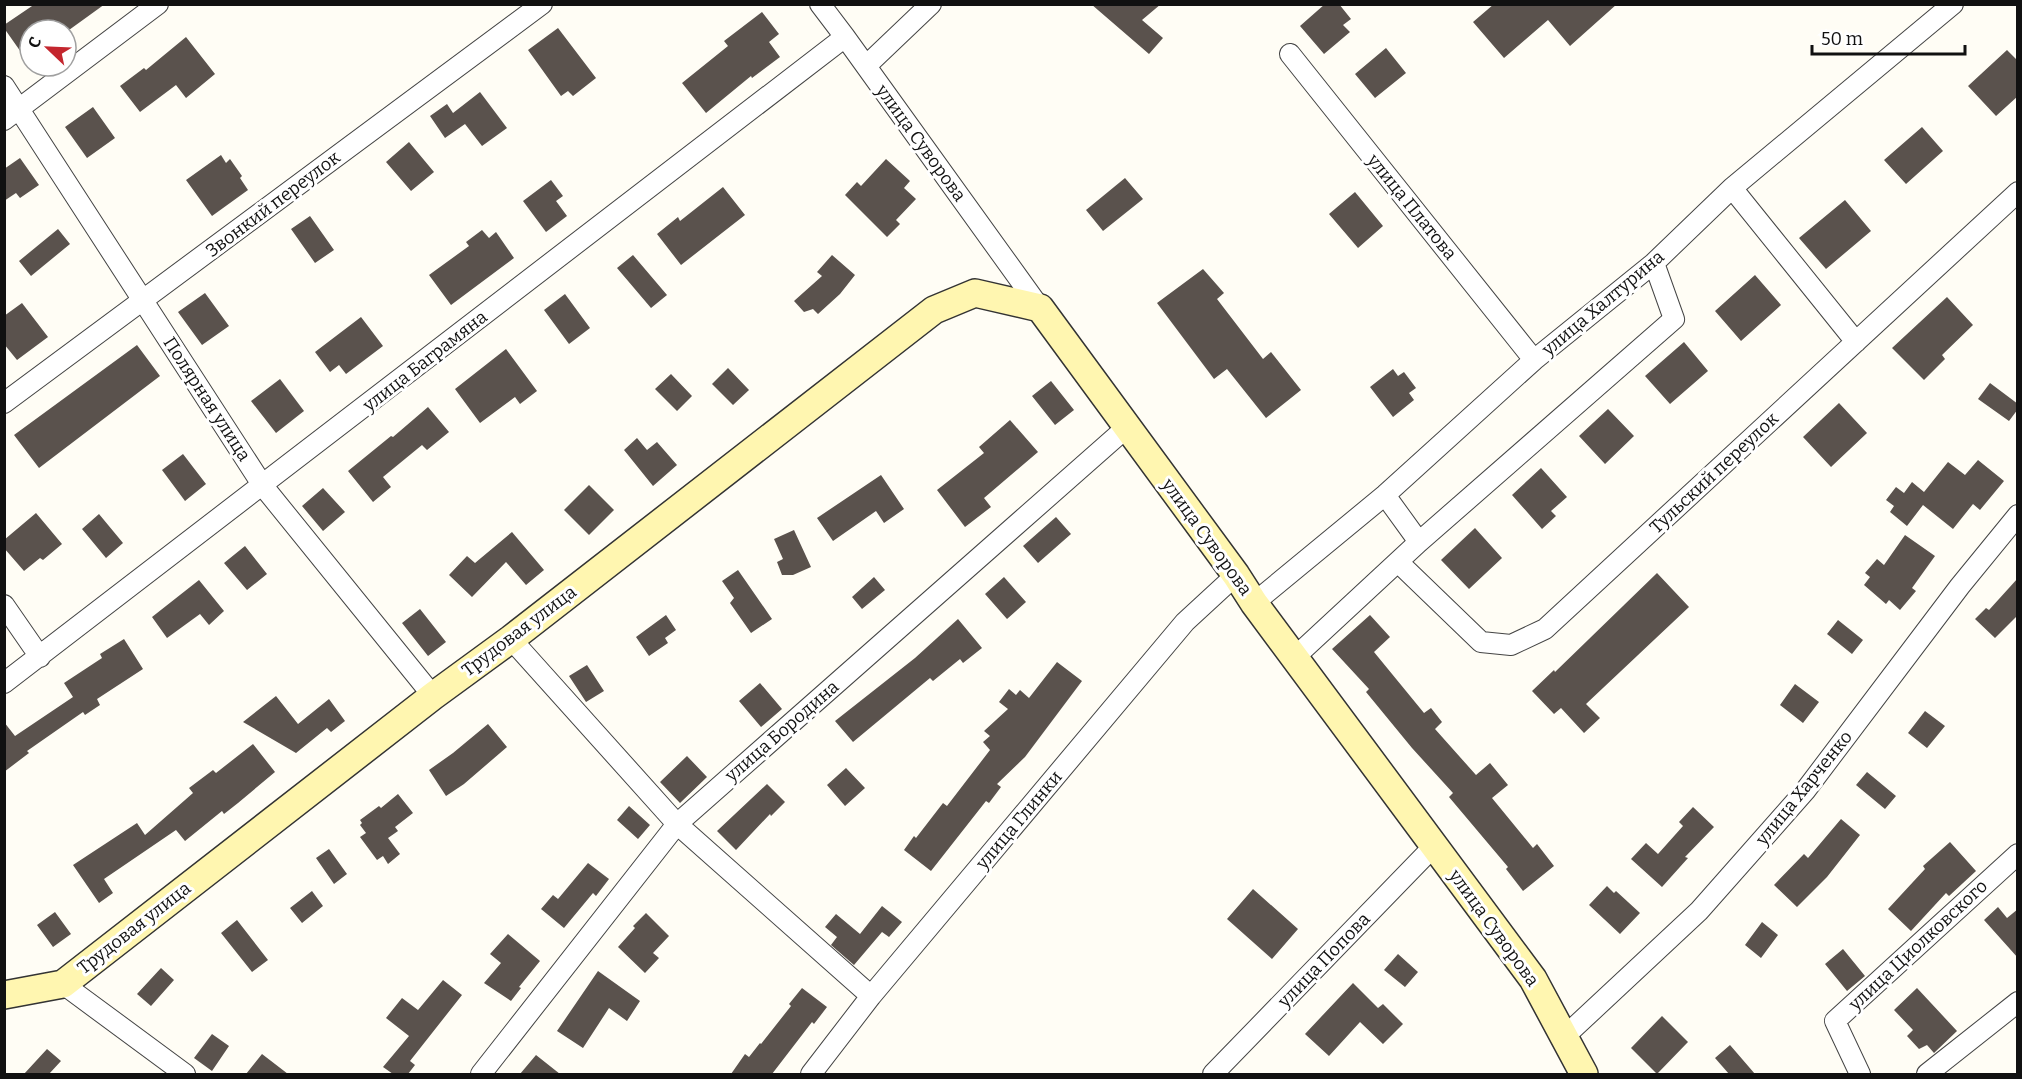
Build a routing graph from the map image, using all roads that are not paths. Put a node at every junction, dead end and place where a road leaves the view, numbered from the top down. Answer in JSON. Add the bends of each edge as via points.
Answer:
{"nodes":[{"id":1,"x":158,"y":4,"type":"edge"},
{"id":2,"x":542,"y":4,"type":"edge"},
{"id":3,"x":820,"y":4,"type":"edge"},
{"id":4,"x":931,"y":4,"type":"edge"},
{"id":5,"x":1953,"y":4,"type":"edge"},
{"id":6,"x":845,"y":37,"type":"junction"},
{"id":7,"x":1290,"y":54,"type":"dead end"},
{"id":8,"x":866,"y":66,"type":"junction"},
{"id":9,"x":4,"y":86,"type":"edge"},
{"id":10,"x":12,"y":115,"type":"edge"},
{"id":11,"x":1732,"y":188,"type":"junction"},
{"id":12,"x":2018,"y":192,"type":"edge"},
{"id":13,"x":1654,"y":262,"type":"junction"},
{"id":14,"x":143,"y":301,"type":"junction"},
{"id":15,"x":1040,"y":308,"type":"junction"},
{"id":16,"x":1856,"y":342,"type":"junction"},
{"id":17,"x":1534,"y":360,"type":"junction"},
{"id":18,"x":4,"y":403,"type":"edge"},
{"id":19,"x":1126,"y":428,"type":"junction"},
{"id":20,"x":262,"y":486,"type":"junction"},
{"id":21,"x":1384,"y":495,"type":"junction"},
{"id":22,"x":2018,"y":515,"type":"edge"},
{"id":23,"x":1419,"y":542,"type":"junction"},
{"id":24,"x":1398,"y":562,"type":"junction"},
{"id":25,"x":1236,"y":575,"type":"junction"},
{"id":26,"x":1254,"y":603,"type":"junction"},
{"id":27,"x":4,"y":605,"type":"edge"},
{"id":28,"x":511,"y":639,"type":"junction"},
{"id":29,"x":40,"y":657,"type":"junction"},
{"id":30,"x":1295,"y":657,"type":"junction"},
{"id":31,"x":4,"y":683,"type":"edge"},
{"id":32,"x":433,"y":696,"type":"junction"},
{"id":33,"x":677,"y":824,"type":"junction"},
{"id":34,"x":1435,"y":845,"type":"junction"},
{"id":35,"x":2018,"y":854,"type":"edge"},
{"id":36,"x":63,"y":984,"type":"junction"},
{"id":37,"x":4,"y":995,"type":"edge"},
{"id":38,"x":871,"y":996,"type":"junction"},
{"id":39,"x":2018,"y":1002,"type":"edge"},
{"id":40,"x":1564,"y":1037,"type":"junction"},
{"id":41,"x":185,"y":1074,"type":"edge"},
{"id":42,"x":481,"y":1074,"type":"edge"},
{"id":43,"x":811,"y":1074,"type":"edge"},
{"id":44,"x":1214,"y":1074,"type":"edge"},
{"id":45,"x":1584,"y":1074,"type":"edge"},
{"id":46,"x":1860,"y":1074,"type":"edge"},
{"id":47,"x":1927,"y":1074,"type":"edge"}],
"edges":[{"from":1,"to":10,"type":"street"},
{"from":2,"to":14,"type":"street","name":"Звонкий переулок"},
{"from":3,"to":6,"type":"street","name":"улица Суворова"},
{"from":4,"to":8,"type":"street"},
{"from":5,"to":11,"type":"street","name":"улица Халтурина"},
{"from":6,"to":8,"type":"street","name":"улица Суворова"},
{"from":6,"to":20,"type":"street","name":"улица Баграмяна"},
{"from":7,"to":17,"type":"street","name":"улица Платова"},
{"from":8,"to":15,"type":"street","name":"улица Суворова"},
{"from":9,"to":10,"type":"street","name":"Полярная улица"},
{"from":10,"to":14,"type":"street","name":"Полярная улица"},
{"from":11,"to":13,"type":"street","name":"улица Халтурина"},
{"from":11,"to":16,"type":"street"},
{"from":12,"to":16,"type":"street","name":"Тульский переулок"},
{"from":13,"to":17,"type":"street","name":"улица Халтурина"},
{"from":13,"to":23,"type":"street","via":[[1674,320]]},
{"from":14,"to":18,"type":"street","name":"Звонкий переулок"},
{"from":14,"to":20,"type":"street","name":"Полярная улица"},
{"from":15,"to":19,"type":"main road","name":"улица Суворова"},
{"from":15,"to":28,"type":"main road","name":"Трудовая улица","via":[[975,293],[934,310]]},
{"from":16,"to":24,"type":"street","name":"Тульский переулок","via":[[1537,633],[1510,645],[1480,642]]},
{"from":17,"to":21,"type":"street","name":"улица Халтурина"},
{"from":19,"to":25,"type":"main road","name":"улица Суворова"},
{"from":19,"to":33,"type":"street","name":"улица Бородина"},
{"from":20,"to":29,"type":"street","name":"улица Баграмяна"},
{"from":20,"to":32,"type":"street","name":"Полярная улица"},
{"from":21,"to":23,"type":"street"},
{"from":21,"to":26,"type":"street","name":"улица Халтурина"},
{"from":22,"to":40,"type":"street","name":"улица Харченко","via":[[1798,800],[1699,911]]},
{"from":23,"to":24,"type":"street"},
{"from":24,"to":30,"type":"street"},
{"from":25,"to":26,"type":"main road","name":"улица Суворова"},
{"from":25,"to":38,"type":"street","name":"улица Глинки","via":[[1185,622]]},
{"from":26,"to":30,"type":"main road","name":"улица Суворова"},
{"from":27,"to":29,"type":"street"},
{"from":28,"to":32,"type":"main road","name":"Трудовая улица"},
{"from":28,"to":33,"type":"street"},
{"from":29,"to":31,"type":"street","name":"улица Баграмяна"},
{"from":30,"to":34,"type":"main road","name":"улица Суворова"},
{"from":32,"to":36,"type":"main road","name":"Трудовая улица"},
{"from":33,"to":38,"type":"street"},
{"from":33,"to":42,"type":"street","name":"улица Бородина"},
{"from":34,"to":40,"type":"main road","name":"улица Суворова","via":[[1533,979]]},
{"from":34,"to":44,"type":"street","name":"улица Попова"},
{"from":35,"to":46,"type":"street","name":"улица Циолковского","via":[[1835,1022]]},
{"from":36,"to":37,"type":"main road","name":"Трудовая улица"},
{"from":36,"to":41,"type":"street"},
{"from":38,"to":43,"type":"street","name":"улица Глинки"},
{"from":39,"to":47,"type":"street"},
{"from":40,"to":45,"type":"main road","name":"улица Суворова"}]}
